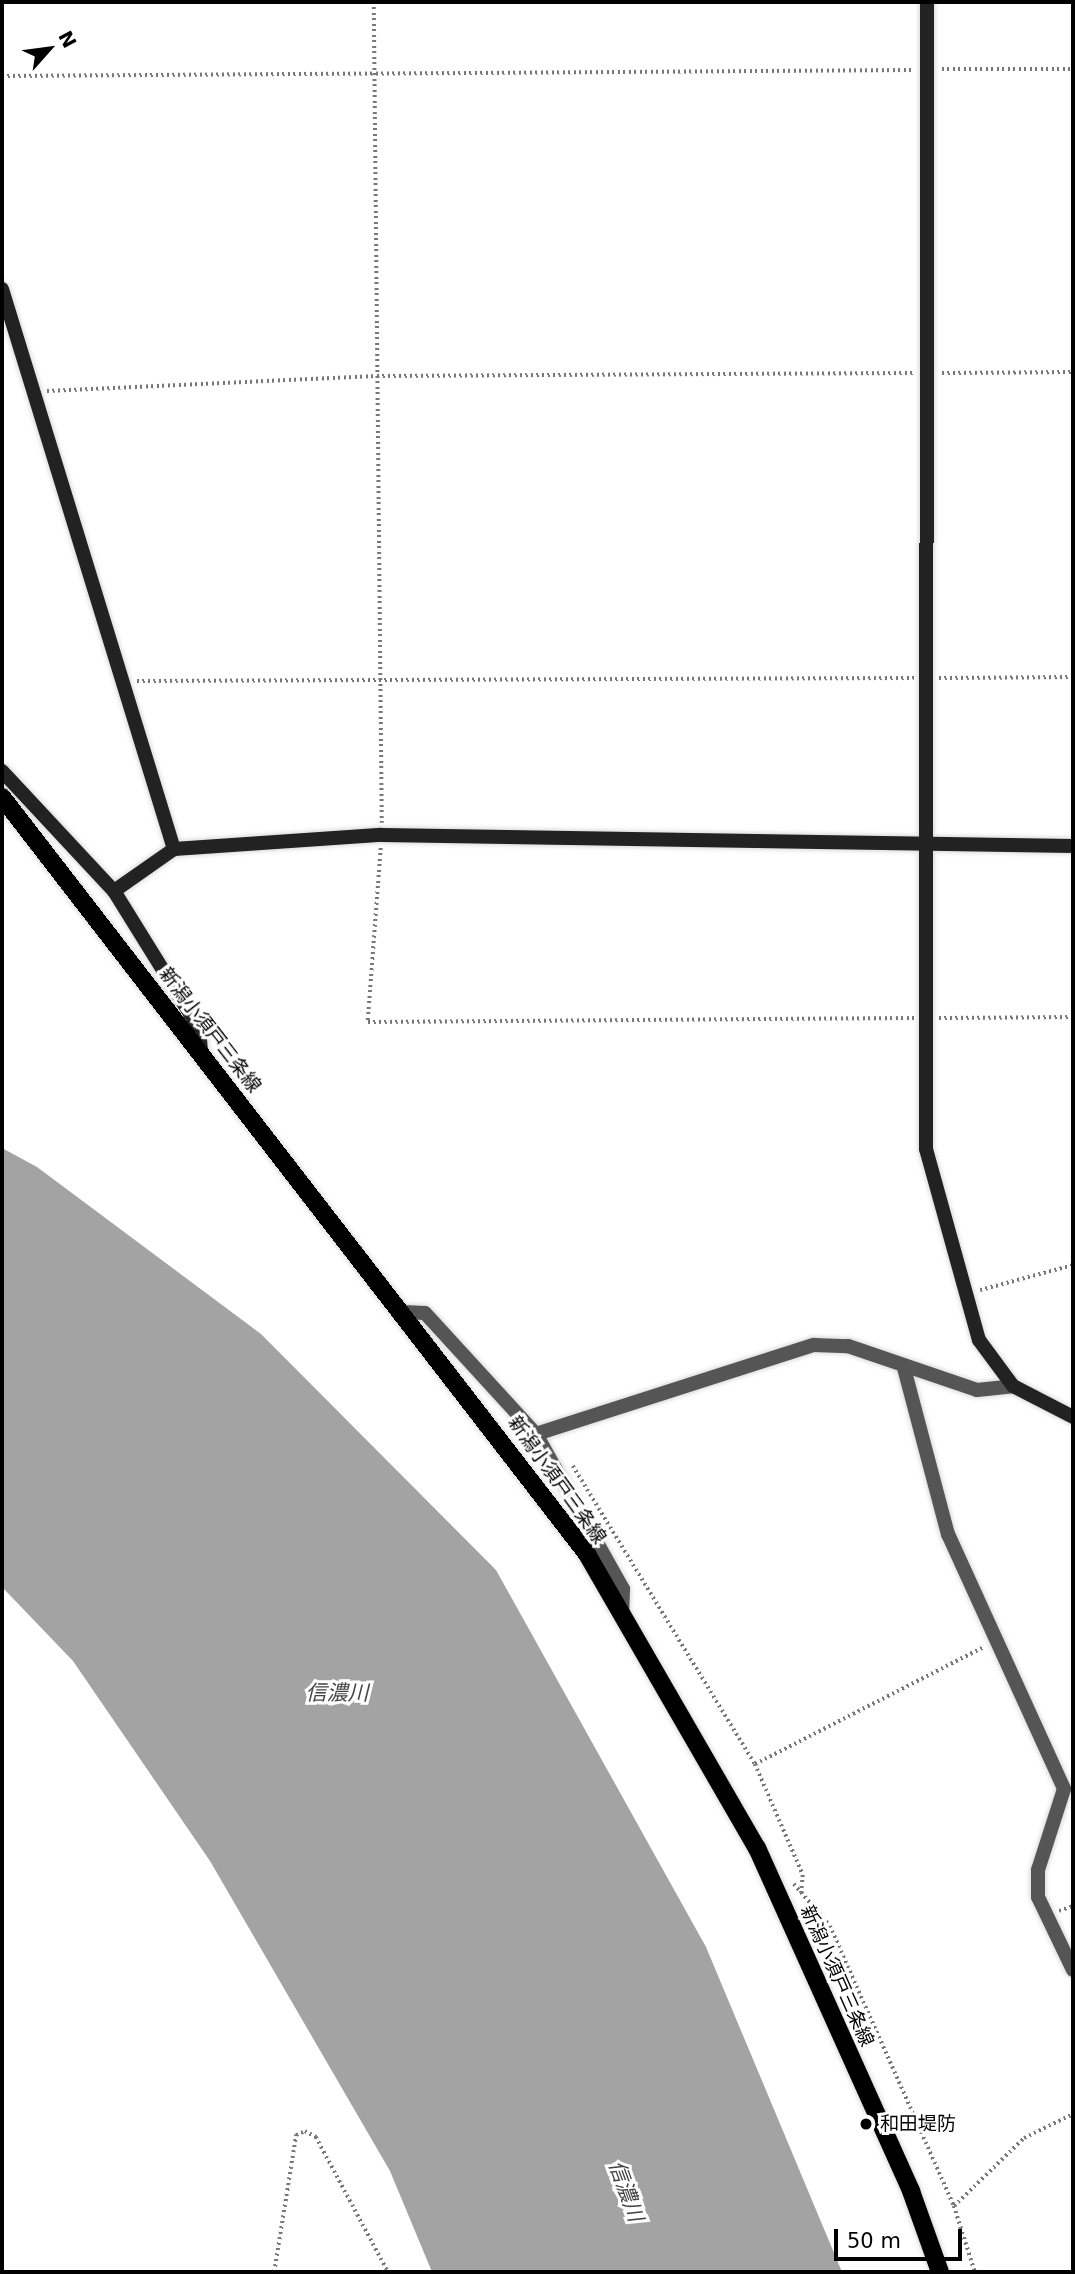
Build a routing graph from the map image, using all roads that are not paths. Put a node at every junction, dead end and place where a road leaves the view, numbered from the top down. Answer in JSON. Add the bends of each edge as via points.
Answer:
{"nodes":[{"id":1,"x":927,"y":2,"type":"edge"},
{"id":2,"x":2,"y":289,"type":"edge"},
{"id":3,"x":2,"y":771,"type":"edge"},
{"id":4,"x":2,"y":797,"type":"edge"},
{"id":5,"x":1073,"y":846,"type":"edge"},
{"id":6,"x":927,"y":847,"type":"junction"},
{"id":7,"x":174,"y":849,"type":"junction"},
{"id":8,"x":114,"y":891,"type":"junction"},
{"id":9,"x":201,"y":1053,"type":"junction"},
{"id":10,"x":404,"y":1312,"type":"junction"},
{"id":11,"x":904,"y":1367,"type":"junction"},
{"id":12,"x":1013,"y":1386,"type":"junction"},
{"id":13,"x":1073,"y":1417,"type":"edge"},
{"id":14,"x":536,"y":1434,"type":"junction"},
{"id":15,"x":622,"y":1616,"type":"junction"},
{"id":16,"x":1073,"y":1970,"type":"edge"},
{"id":17,"x":940,"y":2272,"type":"edge"}],
"edges":[{"from":1,"to":6,"type":"street"},
{"from":2,"to":7,"type":"street"},
{"from":3,"to":8,"type":"street"},
{"from":4,"to":9,"type":"main road","name":"新潟小須戸三条線"},
{"from":5,"to":6,"type":"street"},
{"from":6,"to":7,"type":"street","via":[[382,835]]},
{"from":6,"to":12,"type":"street","via":[[926,1149],[979,1340]]},
{"from":7,"to":8,"type":"street"},
{"from":8,"to":9,"type":"street","via":[[199,1028]]},
{"from":9,"to":10,"type":"main road","name":"新潟小須戸三条線"},
{"from":10,"to":14,"type":"street","via":[[425,1313]]},
{"from":10,"to":15,"type":"main road","name":"新潟小須戸三条線","via":[[587,1554]]},
{"from":11,"to":12,"type":"street","via":[[977,1390]]},
{"from":11,"to":14,"type":"street","via":[[848,1346],[814,1345]]},
{"from":11,"to":16,"type":"street","via":[[948,1534],[1000,1639],[1064,1789],[1038,1870],[1038,1898]]},
{"from":12,"to":13,"type":"street"},
{"from":14,"to":15,"type":"street","via":[[623,1589]]},
{"from":15,"to":17,"type":"main road","name":"新潟小須戸三条線","via":[[757,1848],[911,2191]]}]}
